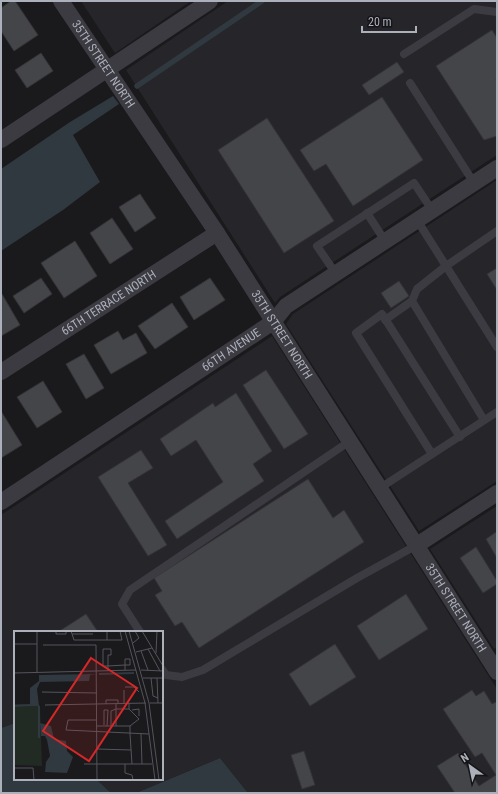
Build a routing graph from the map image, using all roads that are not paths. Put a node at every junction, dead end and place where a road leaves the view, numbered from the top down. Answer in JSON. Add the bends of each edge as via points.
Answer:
{"nodes":[{"id":1,"x":61,"y":1,"type":"edge"},
{"id":2,"x":210,"y":1,"type":"edge"},
{"id":3,"x":497,"y":12,"type":"edge"},
{"id":4,"x":404,"y":54,"type":"dead end"},
{"id":5,"x":108,"y":70,"type":"junction"},
{"id":6,"x":410,"y":83,"type":"dead end"},
{"id":7,"x":1,"y":140,"type":"edge"},
{"id":8,"x":497,"y":168,"type":"edge"},
{"id":9,"x":474,"y":183,"type":"junction"},
{"id":10,"x":432,"y":210,"type":"junction"},
{"id":11,"x":367,"y":213,"type":"junction"},
{"id":12,"x":417,"y":220,"type":"junction"},
{"id":13,"x":497,"y":232,"type":"edge"},
{"id":14,"x":217,"y":233,"type":"junction"},
{"id":15,"x":385,"y":241,"type":"junction"},
{"id":16,"x":446,"y":266,"type":"junction"},
{"id":17,"x":336,"y":274,"type":"junction"},
{"id":18,"x":412,"y":301,"type":"junction"},
{"id":19,"x":386,"y":320,"type":"junction"},
{"id":20,"x":274,"y":322,"type":"junction"},
{"id":21,"x":497,"y":347,"type":"edge"},
{"id":22,"x":1,"y":372,"type":"edge"},
{"id":23,"x":497,"y":412,"type":"edge"},
{"id":24,"x":484,"y":420,"type":"junction"},
{"id":25,"x":460,"y":436,"type":"junction"},
{"id":26,"x":350,"y":441,"type":"junction"},
{"id":27,"x":432,"y":454,"type":"junction"},
{"id":28,"x":380,"y":488,"type":"junction"},
{"id":29,"x":497,"y":493,"type":"edge"},
{"id":30,"x":1,"y":502,"type":"edge"},
{"id":31,"x":417,"y":545,"type":"junction"},
{"id":32,"x":139,"y":631,"type":"edge"},
{"id":33,"x":495,"y":665,"type":"edge"},
{"id":34,"x":163,"y":671,"type":"edge"}],
"edges":[{"from":1,"to":5,"type":"street","name":"35TH STREET NORTH"},
{"from":2,"to":5,"type":"street","via":[[193,8]]},
{"from":3,"to":4,"type":"lane","via":[[474,9]]},
{"from":5,"to":7,"type":"street"},
{"from":5,"to":14,"type":"street","name":"35TH STREET NORTH"},
{"from":6,"to":9,"type":"lane"},
{"from":8,"to":9,"type":"street","name":"66TH AVENUE"},
{"from":9,"to":10,"type":"street","name":"66TH AVENUE"},
{"from":10,"to":11,"type":"lane","via":[[414,182]]},
{"from":10,"to":12,"type":"street","name":"66TH AVENUE"},
{"from":11,"to":15,"type":"lane"},
{"from":11,"to":17,"type":"lane","via":[[317,246]]},
{"from":12,"to":15,"type":"street","name":"66TH AVENUE"},
{"from":12,"to":16,"type":"lane"},
{"from":13,"to":16,"type":"lane"},
{"from":14,"to":20,"type":"street","name":"35TH STREET NORTH"},
{"from":14,"to":22,"type":"street","name":"66TH TERRACE NORTH"},
{"from":15,"to":17,"type":"street","name":"66TH AVENUE"},
{"from":16,"to":18,"type":"lane","via":[[417,289]]},
{"from":16,"to":21,"type":"lane"},
{"from":17,"to":20,"type":"street","name":"66TH AVENUE","via":[[286,306]]},
{"from":18,"to":19,"type":"lane"},
{"from":18,"to":24,"type":"lane"},
{"from":19,"to":25,"type":"lane"},
{"from":19,"to":27,"type":"lane","via":[[382,314],[356,333]]},
{"from":20,"to":26,"type":"street","name":"35TH STREET NORTH"},
{"from":20,"to":30,"type":"street","name":"66TH AVENUE"},
{"from":23,"to":24,"type":"lane"},
{"from":24,"to":25,"type":"lane"},
{"from":25,"to":27,"type":"lane"},
{"from":26,"to":28,"type":"street","name":"35TH STREET NORTH"},
{"from":26,"to":32,"type":"lane","via":[[130,590],[122,604]]},
{"from":27,"to":28,"type":"lane"},
{"from":28,"to":31,"type":"street","name":"35TH STREET NORTH"},
{"from":29,"to":31,"type":"street"},
{"from":31,"to":33,"type":"street","name":"35TH STREET NORTH"},
{"from":31,"to":34,"type":"lane","via":[[203,670],[182,677],[166,676]]}]}
